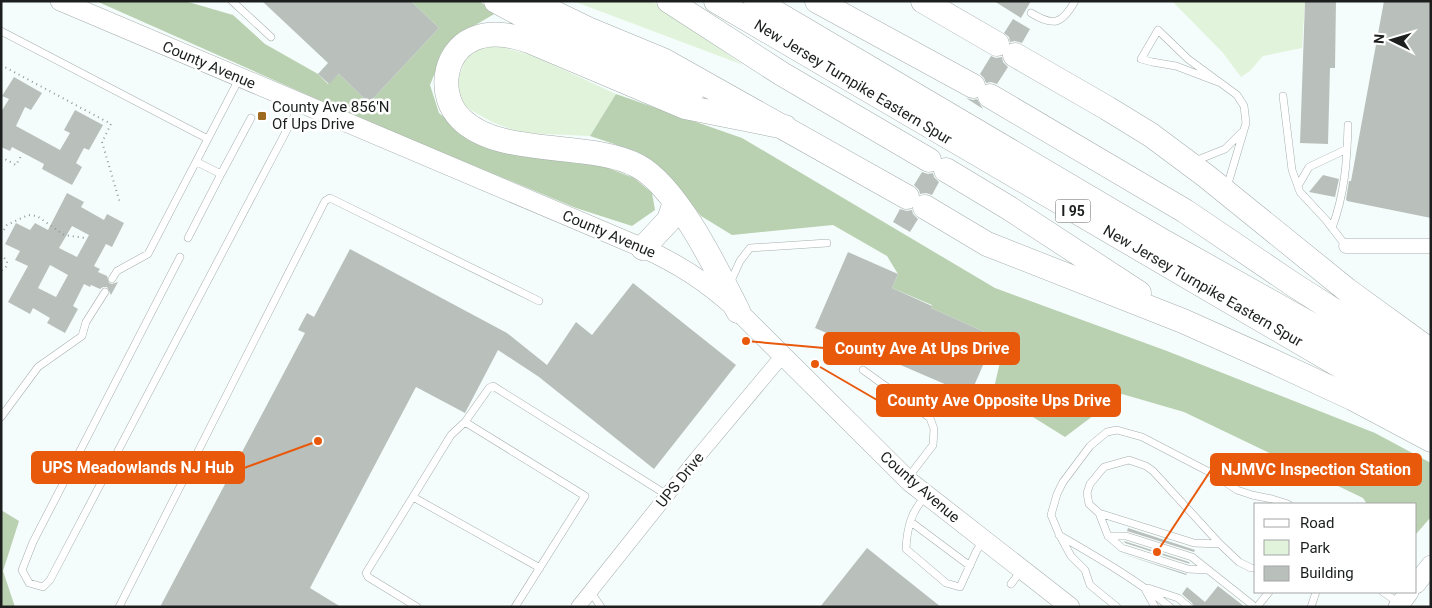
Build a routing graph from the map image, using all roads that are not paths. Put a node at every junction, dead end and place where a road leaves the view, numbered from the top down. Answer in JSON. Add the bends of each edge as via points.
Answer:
{"nodes":[{"id":1,"x":60,"y":1,"type":"edge"},
{"id":2,"x":232,"y":1,"type":"edge"},
{"id":3,"x":496,"y":1,"type":"edge"},
{"id":4,"x":530,"y":1,"type":"edge"},
{"id":5,"x":669,"y":1,"type":"edge"},
{"id":6,"x":716,"y":1,"type":"edge"},
{"id":7,"x":756,"y":1,"type":"edge"},
{"id":8,"x":817,"y":1,"type":"edge"},
{"id":9,"x":923,"y":1,"type":"edge"},
{"id":10,"x":1075,"y":1,"type":"edge"},
{"id":11,"x":1030,"y":13,"type":"dead end"},
{"id":12,"x":1,"y":31,"type":"edge"},
{"id":13,"x":271,"y":37,"type":"dead end"},
{"id":14,"x":239,"y":78,"type":"junction"},
{"id":15,"x":1218,"y":82,"type":"junction"},
{"id":16,"x":1283,"y":96,"type":"dead end"},
{"id":17,"x":301,"y":104,"type":"junction"},
{"id":18,"x":251,"y":118,"type":"dead end"},
{"id":19,"x":1348,"y":125,"type":"dead end"},
{"id":20,"x":785,"y":127,"type":"junction"},
{"id":21,"x":1245,"y":127,"type":"junction"},
{"id":22,"x":208,"y":139,"type":"junction"},
{"id":23,"x":1347,"y":149,"type":"junction"},
{"id":24,"x":196,"y":162,"type":"junction"},
{"id":25,"x":1189,"y":163,"type":"junction"},
{"id":26,"x":221,"y":174,"type":"junction"},
{"id":27,"x":1298,"y":186,"type":"junction"},
{"id":28,"x":1226,"y":193,"type":"junction"},
{"id":29,"x":675,"y":202,"type":"junction"},
{"id":30,"x":1332,"y":228,"type":"junction"},
{"id":31,"x":188,"y":238,"type":"dead end"},
{"id":32,"x":827,"y":242,"type":"dead end"},
{"id":33,"x":1346,"y":246,"type":"joint"},
{"id":34,"x":1431,"y":246,"type":"edge"},
{"id":35,"x":643,"y":248,"type":"junction"},
{"id":36,"x":180,"y":257,"type":"dead end"},
{"id":37,"x":112,"y":279,"type":"dead end"},
{"id":38,"x":105,"y":292,"type":"dead end"},
{"id":39,"x":730,"y":299,"type":"junction"},
{"id":40,"x":538,"y":301,"type":"dead end"},
{"id":41,"x":1183,"y":322,"type":"junction"},
{"id":42,"x":1431,"y":351,"type":"edge"},
{"id":43,"x":783,"y":355,"type":"junction"},
{"id":44,"x":863,"y":370,"type":"dead end"},
{"id":45,"x":1431,"y":372,"type":"edge"},
{"id":46,"x":1431,"y":392,"type":"edge"},
{"id":47,"x":1,"y":417,"type":"edge"},
{"id":48,"x":1431,"y":419,"type":"edge"},
{"id":49,"x":465,"y":422,"type":"junction"},
{"id":50,"x":1431,"y":440,"type":"edge"},
{"id":51,"x":907,"y":479,"type":"junction"},
{"id":52,"x":667,"y":495,"type":"junction"},
{"id":53,"x":926,"y":496,"type":"junction"},
{"id":54,"x":413,"y":497,"type":"junction"},
{"id":55,"x":1285,"y":503,"type":"edge"},
{"id":56,"x":1099,"y":513,"type":"junction"},
{"id":57,"x":910,"y":522,"type":"junction"},
{"id":58,"x":1059,"y":534,"type":"junction"},
{"id":59,"x":1108,"y":536,"type":"junction"},
{"id":60,"x":983,"y":540,"type":"junction"},
{"id":61,"x":1220,"y":544,"type":"junction"},
{"id":62,"x":1431,"y":565,"type":"edge"},
{"id":63,"x":970,"y":566,"type":"junction"},
{"id":64,"x":540,"y":568,"type":"junction"},
{"id":65,"x":1254,"y":568,"type":"edge"},
{"id":66,"x":1022,"y":570,"type":"junction"},
{"id":67,"x":1208,"y":570,"type":"junction"},
{"id":68,"x":1417,"y":583,"type":"edge"},
{"id":69,"x":1011,"y":584,"type":"dead end"},
{"id":70,"x":1143,"y":586,"type":"junction"},
{"id":71,"x":590,"y":591,"type":"junction"},
{"id":72,"x":1268,"y":593,"type":"edge"},
{"id":73,"x":1316,"y":593,"type":"edge"},
{"id":74,"x":1385,"y":593,"type":"edge"},
{"id":75,"x":1402,"y":601,"type":"edge"},
{"id":76,"x":119,"y":607,"type":"edge"},
{"id":77,"x":417,"y":607,"type":"edge"},
{"id":78,"x":515,"y":607,"type":"edge"},
{"id":79,"x":578,"y":607,"type":"edge"},
{"id":80,"x":601,"y":607,"type":"edge"},
{"id":81,"x":1070,"y":607,"type":"edge"},
{"id":82,"x":1117,"y":607,"type":"edge"},
{"id":83,"x":1155,"y":607,"type":"edge"},
{"id":84,"x":1170,"y":607,"type":"edge"},
{"id":85,"x":1189,"y":607,"type":"edge"},
{"id":86,"x":1256,"y":607,"type":"edge"},
{"id":87,"x":1311,"y":607,"type":"edge"}],
"edges":[{"from":1,"to":14,"type":"main road","name":"County Avenue"},
{"from":2,"to":13,"type":"lane"},
{"from":3,"to":20,"type":"highway","via":[[583,46]]},
{"from":4,"to":20,"type":"highway","via":[[663,60]]},
{"from":5,"to":41,"type":"highway","via":[[782,74],[1009,208]]},
{"from":6,"to":48,"type":"highway","name":"New Jersey Turnpike Eastern Spur","number":"I 95"},
{"from":7,"to":46,"type":"highway","name":"New Jersey Turnpike Eastern Spur","number":"I 95","via":[[1161,240]]},
{"from":8,"to":45,"type":"highway","via":[[982,91],[1185,211]]},
{"from":9,"to":25,"type":"highway","via":[[1107,108]]},
{"from":10,"to":11,"type":"lane","via":[[1060,20],[1046,20]]},
{"from":12,"to":22,"type":"lane"},
{"from":14,"to":17,"type":"main road","name":"County Avenue"},
{"from":14,"to":22,"type":"lane"},
{"from":15,"to":15,"type":"lane","via":[[1176,66],[1141,59],[1158,30]]},
{"from":15,"to":21,"type":"lane","via":[[1242,100],[1246,112]]},
{"from":16,"to":27,"type":"lane","via":[[1292,170]]},
{"from":17,"to":35,"type":"main road","name":"County Avenue"},
{"from":17,"to":36,"type":"lane","via":[[50,580],[43,587],[29,583],[22,570],[33,542]]},
{"from":18,"to":26,"type":"lane"},
{"from":19,"to":23,"type":"lane"},
{"from":20,"to":29,"type":"highway","via":[[685,107],[509,35],[474,39],[453,57],[447,75],[447,94],[455,113],[470,127],[488,136],[510,141],[630,162],[653,177]]},
{"from":20,"to":41,"type":"highway","via":[[987,244]]},
{"from":21,"to":25,"type":"lane","via":[[1226,149]]},
{"from":21,"to":28,"type":"lane"},
{"from":22,"to":24,"type":"lane"},
{"from":23,"to":27,"type":"lane","via":[[1309,167]]},
{"from":23,"to":30,"type":"lane","via":[[1340,208]]},
{"from":24,"to":26,"type":"lane"},
{"from":24,"to":37,"type":"lane","via":[[148,254],[117,271]]},
{"from":25,"to":28,"type":"highway"},
{"from":26,"to":31,"type":"lane"},
{"from":27,"to":30,"type":"lane"},
{"from":28,"to":42,"type":"highway","via":[[1340,285]]},
{"from":29,"to":35,"type":"highway","via":[[669,220]]},
{"from":29,"to":39,"type":"highway"},
{"from":30,"to":33,"type":"lane"},
{"from":32,"to":39,"type":"lane","via":[[750,248],[740,261]]},
{"from":33,"to":34,"type":"street"},
{"from":35,"to":39,"type":"main road","name":"County Avenue","via":[[686,270]]},
{"from":38,"to":47,"type":"lane","via":[[86,322],[82,336],[38,367]]},
{"from":39,"to":43,"type":"main road","name":"County Avenue"},
{"from":40,"to":76,"type":"lane","via":[[330,198],[325,201]]},
{"from":41,"to":50,"type":"highway","via":[[1330,388]]},
{"from":43,"to":51,"type":"main road","name":"County Avenue"},
{"from":43,"to":52,"type":"street","name":"UPS Drive"},
{"from":44,"to":51,"type":"lane","via":[[930,418],[934,445]]},
{"from":49,"to":52,"type":"lane","via":[[493,386]]},
{"from":49,"to":54,"type":"lane","via":[[451,436]]},
{"from":49,"to":64,"type":"lane","via":[[585,496]]},
{"from":51,"to":53,"type":"main road","name":"County Avenue"},
{"from":52,"to":71,"type":"street","name":"UPS Drive"},
{"from":53,"to":57,"type":"lane","via":[[917,505]]},
{"from":53,"to":60,"type":"main road","name":"County Avenue"},
{"from":54,"to":64,"type":"lane"},
{"from":54,"to":77,"type":"lane","via":[[366,573]]},
{"from":55,"to":58,"type":"lane","via":[[1237,490],[1142,437],[1117,430],[1108,432],[1090,446],[1063,482],[1051,515]]},
{"from":56,"to":59,"type":"lane"},
{"from":56,"to":61,"type":"lane","via":[[1194,543]]},
{"from":56,"to":61,"type":"lane","via":[[1089,504],[1087,493],[1090,484],[1104,467],[1129,460],[1152,471]]},
{"from":57,"to":63,"type":"lane"},
{"from":57,"to":63,"type":"lane","via":[[906,549],[946,583],[960,587]]},
{"from":58,"to":70,"type":"lane"},
{"from":58,"to":82,"type":"lane","via":[[1071,556],[1085,570],[1090,585]]},
{"from":59,"to":67,"type":"lane","via":[[1126,536],[1192,557]]},
{"from":59,"to":67,"type":"lane","via":[[1122,548],[1188,570]]},
{"from":60,"to":63,"type":"lane"},
{"from":60,"to":66,"type":"main road","name":"County Avenue"},
{"from":61,"to":65,"type":"lane","via":[[1240,562]]},
{"from":62,"to":68,"type":"main road"},
{"from":64,"to":78,"type":"lane"},
{"from":66,"to":69,"type":"lane"},
{"from":66,"to":81,"type":"main road","name":"County Avenue"},
{"from":67,"to":86,"type":"lane"},
{"from":70,"to":83,"type":"lane"},
{"from":70,"to":84,"type":"lane"},
{"from":70,"to":85,"type":"lane","via":[[1178,598]]},
{"from":71,"to":79,"type":"street","name":"UPS Drive"},
{"from":71,"to":80,"type":"lane"},
{"from":72,"to":86,"type":"lane"},
{"from":73,"to":87,"type":"lane"},
{"from":74,"to":75,"type":"lane"}]}
